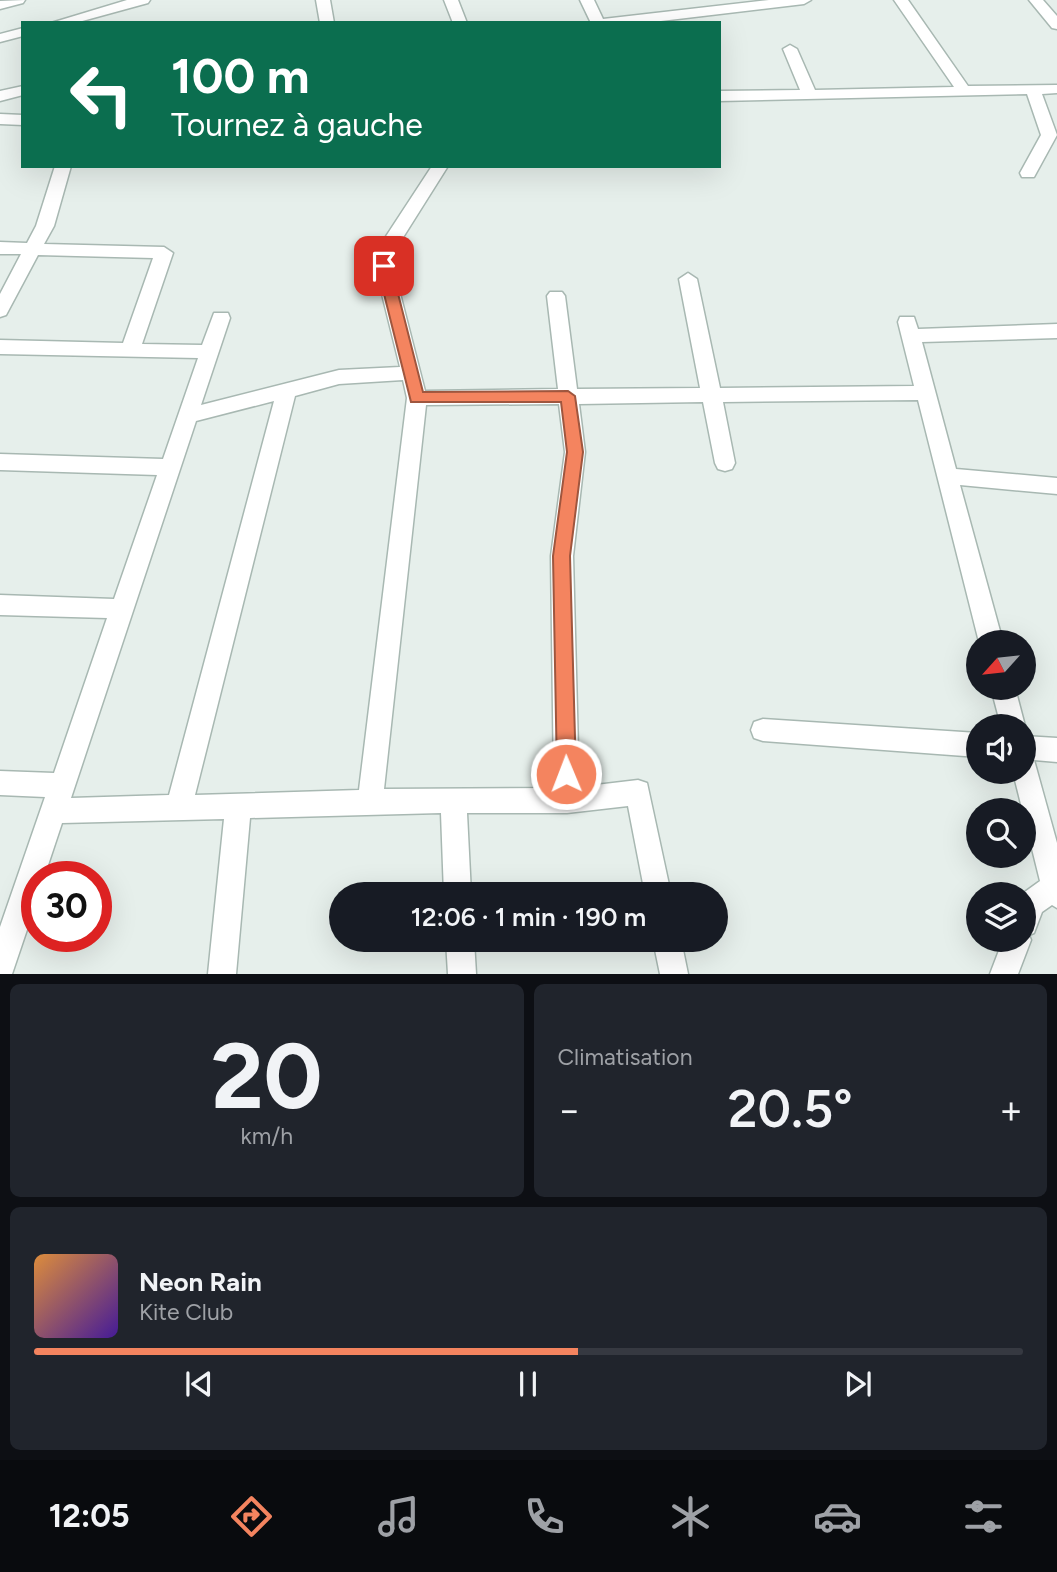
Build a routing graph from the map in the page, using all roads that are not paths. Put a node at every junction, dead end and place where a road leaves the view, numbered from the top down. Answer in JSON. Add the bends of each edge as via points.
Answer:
{"nodes":[{"id":1,"x":18,"y":0,"type":"edge"},
{"id":2,"x":143,"y":0,"type":"edge"},
{"id":3,"x":323,"y":0,"type":"edge"},
{"id":4,"x":451,"y":0,"type":"edge"},
{"id":5,"x":587,"y":0,"type":"edge"},
{"id":6,"x":804,"y":0,"type":"edge"},
{"id":7,"x":901,"y":0,"type":"edge"},
{"id":8,"x":1036,"y":0,"type":"edge"},
{"id":9,"x":739,"y":4,"type":"edge"},
{"id":10,"x":0,"y":5,"type":"edge"},
{"id":11,"x":65,"y":21,"type":"edge"},
{"id":12,"x":327,"y":21,"type":"edge"},
{"id":13,"x":459,"y":21,"type":"edge"},
{"id":14,"x":597,"y":21,"type":"edge"},
{"id":15,"x":631,"y":21,"type":"edge"},
{"id":16,"x":1057,"y":25,"type":"edge"},
{"id":17,"x":21,"y":33,"type":"edge"},
{"id":18,"x":0,"y":38,"type":"edge"},
{"id":19,"x":790,"y":49,"type":"dead end"},
{"id":20,"x":1033,"y":89,"type":"junction"},
{"id":21,"x":1057,"y":89,"type":"edge"},
{"id":22,"x":21,"y":91,"type":"edge"},
{"id":23,"x":964,"y":91,"type":"junction"},
{"id":24,"x":809,"y":94,"type":"junction"},
{"id":25,"x":0,"y":96,"type":"edge"},
{"id":26,"x":721,"y":96,"type":"edge"},
{"id":27,"x":0,"y":119,"type":"edge"},
{"id":28,"x":21,"y":120,"type":"edge"},
{"id":29,"x":62,"y":168,"type":"edge"},
{"id":30,"x":439,"y":168,"type":"edge"},
{"id":31,"x":1028,"y":173,"type":"dead end"},
{"id":32,"x":0,"y":248,"type":"edge"},
{"id":33,"x":33,"y":249,"type":"junction"},
{"id":34,"x":688,"y":279,"type":"dead end"},
{"id":35,"x":556,"y":296,"type":"dead end"},
{"id":36,"x":0,"y":311,"type":"edge"},
{"id":37,"x":221,"y":317,"type":"dead end"},
{"id":38,"x":1057,"y":331,"type":"edge"},
{"id":39,"x":0,"y":347,"type":"edge"},
{"id":40,"x":130,"y":350,"type":"junction"},
{"id":41,"x":209,"y":352,"type":"junction"},
{"id":42,"x":410,"y":373,"type":"junction"},
{"id":43,"x":286,"y":391,"type":"junction"},
{"id":44,"x":925,"y":393,"type":"junction"},
{"id":45,"x":711,"y":395,"type":"junction"},
{"id":46,"x":568,"y":396,"type":"junction"},
{"id":47,"x":417,"y":398,"type":"junction"},
{"id":48,"x":188,"y":416,"type":"junction"},
{"id":49,"x":0,"y":462,"type":"edge"},
{"id":50,"x":725,"y":463,"type":"dead end"},
{"id":51,"x":170,"y":467,"type":"junction"},
{"id":52,"x":947,"y":476,"type":"junction"},
{"id":53,"x":1057,"y":486,"type":"edge"},
{"id":54,"x":0,"y":605,"type":"edge"},
{"id":55,"x":122,"y":609,"type":"junction"},
{"id":56,"x":988,"y":630,"type":"edge"},
{"id":57,"x":763,"y":730,"type":"dead end"},
{"id":58,"x":966,"y":744,"type":"edge"},
{"id":59,"x":1036,"y":749,"type":"edge"},
{"id":60,"x":1057,"y":750,"type":"edge"},
{"id":61,"x":0,"y":783,"type":"edge"},
{"id":62,"x":1028,"y":784,"type":"edge"},
{"id":63,"x":62,"y":786,"type":"junction"},
{"id":64,"x":453,"y":800,"type":"junction"},
{"id":65,"x":567,"y":801,"type":"junction"},
{"id":66,"x":370,"y":802,"type":"junction"},
{"id":67,"x":238,"y":805,"type":"junction"},
{"id":68,"x":180,"y":806,"type":"junction"},
{"id":69,"x":53,"y":811,"type":"junction"},
{"id":70,"x":457,"y":882,"type":"edge"},
{"id":71,"x":656,"y":882,"type":"edge"},
{"id":72,"x":1056,"y":891,"type":"edge"},
{"id":73,"x":1036,"y":901,"type":"edge"},
{"id":74,"x":461,"y":952,"type":"edge"},
{"id":75,"x":669,"y":952,"type":"edge"},
{"id":76,"x":1012,"y":952,"type":"edge"},
{"id":77,"x":0,"y":968,"type":"edge"},
{"id":78,"x":222,"y":974,"type":"edge"},
{"id":79,"x":462,"y":974,"type":"edge"},
{"id":80,"x":674,"y":974,"type":"edge"},
{"id":81,"x":1004,"y":974,"type":"edge"}],
"edges":[{"from":1,"to":10,"type":"street"},
{"from":2,"to":11,"type":"street"},
{"from":3,"to":12,"type":"street"},
{"from":4,"to":13,"type":"street"},
{"from":5,"to":14,"type":"street"},
{"from":6,"to":9,"type":"street"},
{"from":7,"to":23,"type":"street"},
{"from":8,"to":16,"type":"street"},
{"from":9,"to":15,"type":"street"},
{"from":17,"to":18,"type":"street"},
{"from":19,"to":24,"type":"street"},
{"from":20,"to":21,"type":"street"},
{"from":20,"to":23,"type":"street"},
{"from":20,"to":31,"type":"street","via":[[1049,135]]},
{"from":22,"to":25,"type":"street"},
{"from":23,"to":24,"type":"street"},
{"from":24,"to":26,"type":"street"},
{"from":27,"to":28,"type":"street"},
{"from":29,"to":33,"type":"street"},
{"from":30,"to":42,"type":"street","via":[[385,257]]},
{"from":32,"to":33,"type":"street"},
{"from":33,"to":36,"type":"street"},
{"from":33,"to":40,"type":"street","via":[[164,253]]},
{"from":34,"to":45,"type":"street"},
{"from":35,"to":46,"type":"street"},
{"from":37,"to":41,"type":"street"},
{"from":38,"to":44,"type":"street","via":[[909,329]]},
{"from":39,"to":40,"type":"street"},
{"from":40,"to":41,"type":"street"},
{"from":41,"to":48,"type":"street"},
{"from":42,"to":43,"type":"street","via":[[339,377]]},
{"from":42,"to":47,"type":"street"},
{"from":43,"to":48,"type":"street"},
{"from":43,"to":68,"type":"street"},
{"from":44,"to":45,"type":"street"},
{"from":44,"to":52,"type":"street"},
{"from":45,"to":46,"type":"street"},
{"from":45,"to":50,"type":"street"},
{"from":46,"to":47,"type":"street"},
{"from":46,"to":65,"type":"street","via":[[575,452],[562,556]]},
{"from":47,"to":66,"type":"street"},
{"from":48,"to":51,"type":"street"},
{"from":49,"to":51,"type":"street"},
{"from":51,"to":55,"type":"street"},
{"from":52,"to":53,"type":"street"},
{"from":52,"to":56,"type":"street"},
{"from":54,"to":55,"type":"street"},
{"from":55,"to":63,"type":"street"},
{"from":57,"to":58,"type":"street"},
{"from":59,"to":60,"type":"street"},
{"from":61,"to":63,"type":"street"},
{"from":62,"to":72,"type":"street"},
{"from":63,"to":69,"type":"street"},
{"from":64,"to":65,"type":"street"},
{"from":64,"to":66,"type":"street"},
{"from":64,"to":70,"type":"street"},
{"from":65,"to":71,"type":"street","via":[[638,792]]},
{"from":66,"to":67,"type":"street"},
{"from":67,"to":68,"type":"street"},
{"from":67,"to":78,"type":"street"},
{"from":68,"to":69,"type":"street"},
{"from":69,"to":77,"type":"street"},
{"from":72,"to":73,"type":"street"},
{"from":74,"to":79,"type":"street"},
{"from":75,"to":80,"type":"street"},
{"from":76,"to":81,"type":"street"}]}
